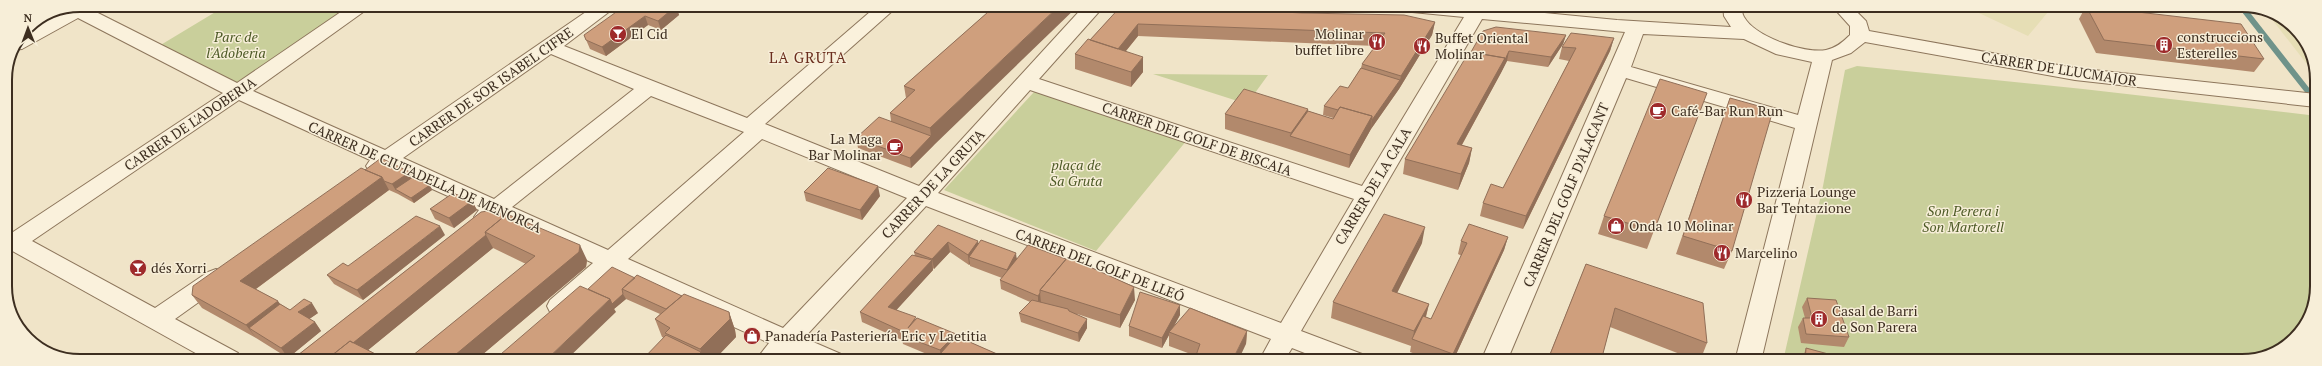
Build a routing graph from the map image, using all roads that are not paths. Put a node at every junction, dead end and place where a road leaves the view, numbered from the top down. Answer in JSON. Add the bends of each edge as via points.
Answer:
{"nodes":[{"id":1,"x":89,"y":12,"type":"edge"},
{"id":2,"x":354,"y":12,"type":"edge"},
{"id":3,"x":599,"y":12,"type":"edge"},
{"id":4,"x":882,"y":12,"type":"edge"},
{"id":5,"x":1090,"y":12,"type":"edge"},
{"id":6,"x":1476,"y":12,"type":"joint"},
{"id":7,"x":1731,"y":12,"type":"edge"},
{"id":8,"x":1847,"y":12,"type":"edge"},
{"id":9,"x":70,"y":13,"type":"edge"},
{"id":10,"x":1636,"y":28,"type":"junction"},
{"id":11,"x":1747,"y":33,"type":"junction"},
{"id":12,"x":1860,"y":35,"type":"junction"},
{"id":13,"x":27,"y":38,"type":"edge"},
{"id":14,"x":550,"y":47,"type":"junction"},
{"id":15,"x":1823,"y":56,"type":"junction"},
{"id":16,"x":1620,"y":70,"type":"junction"},
{"id":17,"x":1027,"y":82,"type":"junction"},
{"id":18,"x":649,"y":88,"type":"junction"},
{"id":19,"x":238,"y":92,"type":"junction"},
{"id":20,"x":2310,"y":100,"type":"edge"},
{"id":21,"x":1806,"y":124,"type":"junction"},
{"id":22,"x":753,"y":132,"type":"junction"},
{"id":23,"x":387,"y":160,"type":"junction"},
{"id":24,"x":361,"y":177,"type":"edge"},
{"id":25,"x":922,"y":196,"type":"junction"},
{"id":26,"x":1368,"y":196,"type":"junction"},
{"id":27,"x":495,"y":209,"type":"junction"},
{"id":28,"x":470,"y":228,"type":"edge"},
{"id":29,"x":12,"y":239,"type":"edge"},
{"id":30,"x":12,"y":241,"type":"edge"},
{"id":31,"x":610,"y":261,"type":"junction"},
{"id":32,"x":233,"y":266,"type":"edge"},
{"id":33,"x":544,"y":318,"type":"edge"},
{"id":34,"x":156,"y":320,"type":"junction"},
{"id":35,"x":1285,"y":336,"type":"junction"},
{"id":36,"x":787,"y":340,"type":"junction"},
{"id":37,"x":217,"y":354,"type":"edge"},
{"id":38,"x":774,"y":354,"type":"edge"},
{"id":39,"x":817,"y":354,"type":"edge"},
{"id":40,"x":1275,"y":354,"type":"edge"},
{"id":41,"x":1334,"y":354,"type":"edge"},
{"id":42,"x":1497,"y":354,"type":"edge"},
{"id":43,"x":1750,"y":354,"type":"edge"}],
"edges":[{"from":1,"to":19,"type":"street","name":"CARRER DE CIUTADELLA DE MENORCA"},
{"from":2,"to":19,"type":"street","name":"CARRER DE L'ADOBERIA"},
{"from":3,"to":14,"type":"street","name":"CARRER DE SOR ISABEL CIFRE"},
{"from":4,"to":22,"type":"street"},
{"from":5,"to":17,"type":"street","name":"CARRER DE LA GRUTA"},
{"from":6,"to":10,"type":"street"},
{"from":6,"to":26,"type":"street","name":"CARRER DE LA CALA"},
{"from":7,"to":11,"type":"street"},
{"from":8,"to":12,"type":"street","via":[[1859,25]]},
{"from":9,"to":13,"type":"street"},
{"from":10,"to":11,"type":"street"},
{"from":10,"to":16,"type":"street","name":"CARRER DEL GOLF D'ALACANT"},
{"from":11,"to":15,"type":"street","via":[[1763,42],[1800,54]]},
{"from":12,"to":15,"type":"street","via":[[1850,47]]},
{"from":12,"to":20,"type":"street","name":"CARRER DE LLUCMAJOR","via":[[2075,74]]},
{"from":14,"to":18,"type":"street","name":"CARRER DEL GOLF DE LLEÓ"},
{"from":14,"to":23,"type":"street","name":"CARRER DE SOR ISABEL CIFRE"},
{"from":15,"to":21,"type":"street"},
{"from":16,"to":21,"type":"street"},
{"from":16,"to":42,"type":"street","name":"CARRER DEL GOLF D'ALACANT"},
{"from":17,"to":25,"type":"street","name":"CARRER DE LA GRUTA"},
{"from":17,"to":26,"type":"street","name":"CARRER DEL GOLF DE BISCAIA"},
{"from":18,"to":22,"type":"street","name":"CARRER DEL GOLF DE LLEÓ"},
{"from":18,"to":27,"type":"street"},
{"from":19,"to":23,"type":"street","name":"CARRER DE CIUTADELLA DE MENORCA"},
{"from":19,"to":29,"type":"street","name":"CARRER DE L'ADOBERIA"},
{"from":21,"to":43,"type":"street"},
{"from":22,"to":25,"type":"street","name":"CARRER DEL GOLF DE LLEÓ"},
{"from":22,"to":31,"type":"street"},
{"from":23,"to":24,"type":"street","name":"CARRER DE SOR ISABEL CIFRE"},
{"from":23,"to":27,"type":"street","name":"CARRER DE CIUTADELLA DE MENORCA"},
{"from":25,"to":35,"type":"street","name":"CARRER DEL GOLF DE LLEÓ"},
{"from":25,"to":36,"type":"street","name":"CARRER DE LA GRUTA"},
{"from":26,"to":35,"type":"street","name":"CARRER DE LA CALA"},
{"from":27,"to":28,"type":"street"},
{"from":27,"to":31,"type":"street","name":"CARRER DE CIUTADELLA DE MENORCA"},
{"from":30,"to":34,"type":"street"},
{"from":31,"to":33,"type":"street"},
{"from":31,"to":36,"type":"street","name":"CARRER DE CIUTADELLA DE MENORCA"},
{"from":32,"to":34,"type":"street"},
{"from":34,"to":37,"type":"street"},
{"from":35,"to":40,"type":"street","name":"CARRER DE LA CALA"},
{"from":35,"to":41,"type":"street","name":"CARRER DEL GOLF DE LLEÓ"},
{"from":36,"to":38,"type":"street","name":"CARRER DE LA GRUTA"},
{"from":36,"to":39,"type":"street","name":"CARRER DE CIUTADELLA DE MENORCA"}]}
